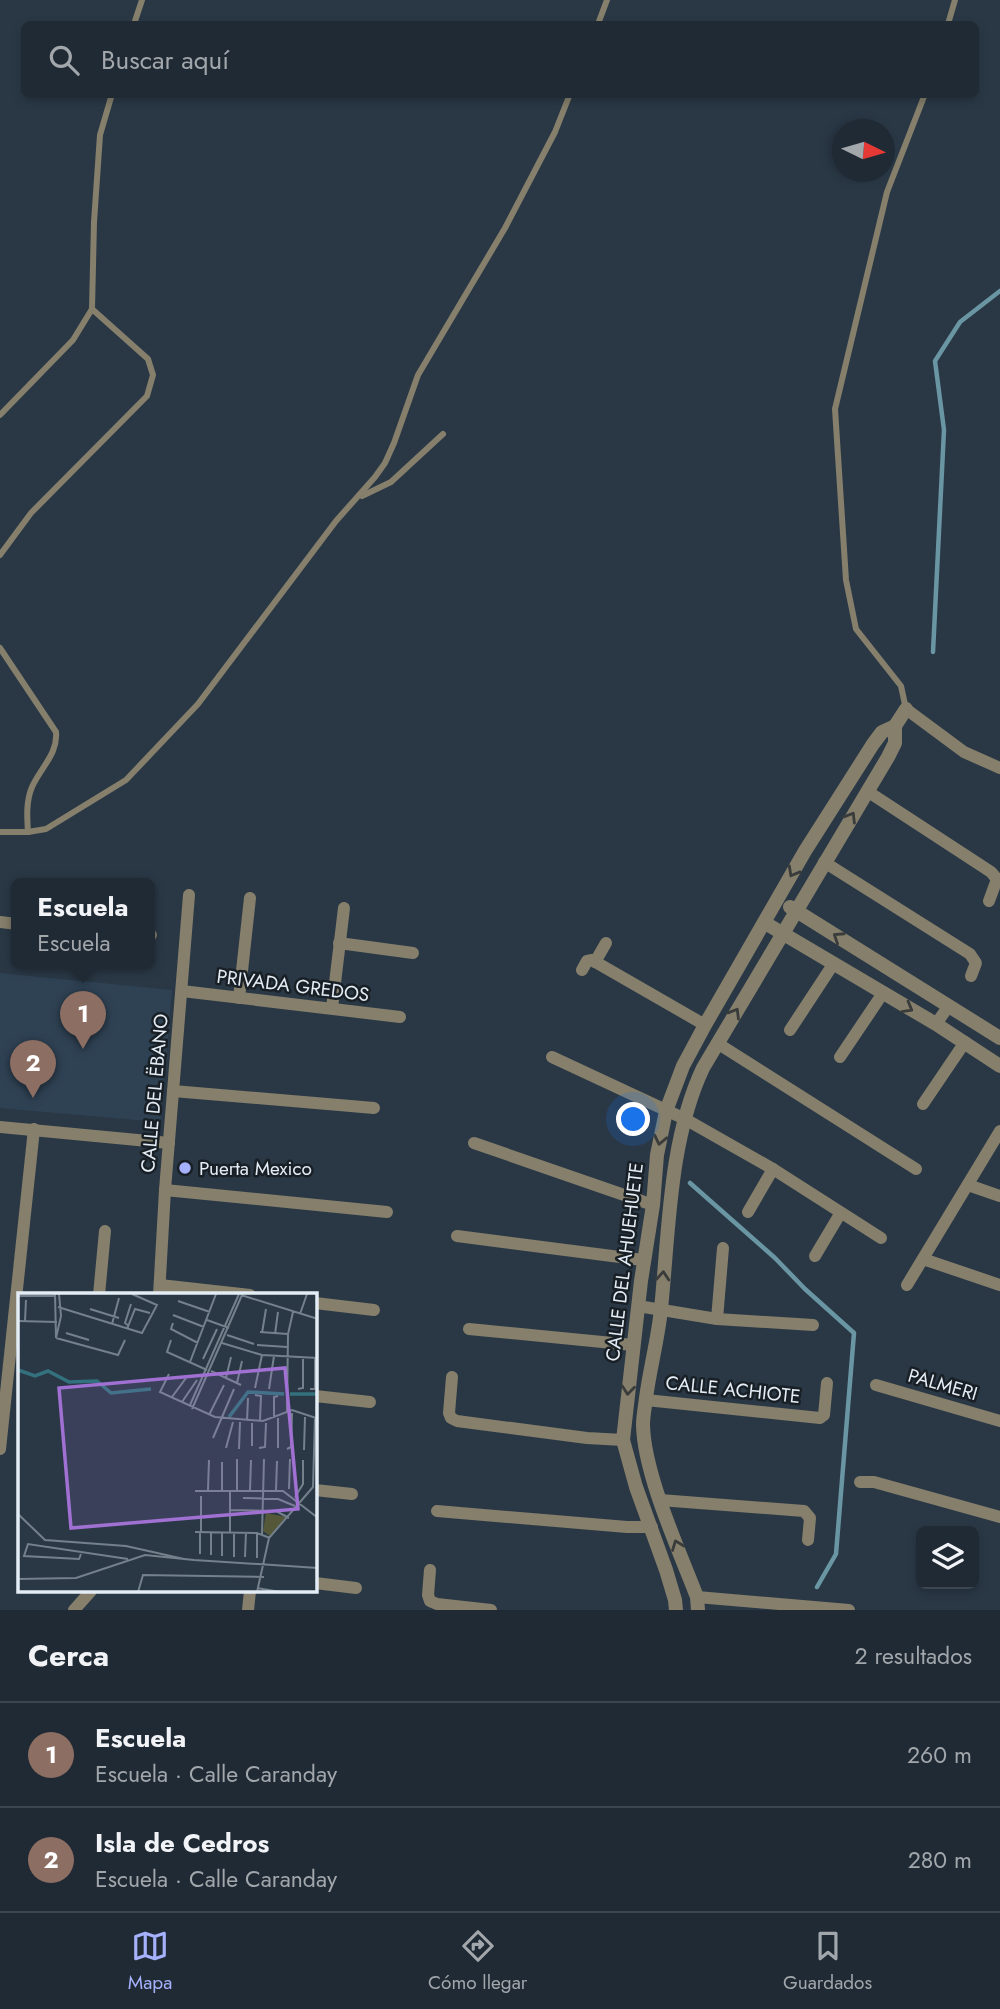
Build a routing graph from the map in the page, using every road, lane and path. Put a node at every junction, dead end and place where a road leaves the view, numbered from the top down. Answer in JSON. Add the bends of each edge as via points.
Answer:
{"nodes":[{"id":1,"x":142,"y":0,"type":"edge"},
{"id":2,"x":607,"y":0,"type":"edge"},
{"id":3,"x":955,"y":0,"type":"edge"},
{"id":4,"x":135,"y":21,"type":"edge"},
{"id":5,"x":599,"y":21,"type":"edge"},
{"id":6,"x":949,"y":21,"type":"edge"},
{"id":7,"x":111,"y":98,"type":"edge"},
{"id":8,"x":568,"y":98,"type":"edge"},
{"id":9,"x":923,"y":98,"type":"edge"},
{"id":10,"x":92,"y":309,"type":"junction"},
{"id":11,"x":0,"y":415,"type":"edge"},
{"id":12,"x":443,"y":434,"type":"dead end"},
{"id":13,"x":358,"y":498,"type":"junction"},
{"id":14,"x":0,"y":555,"type":"edge"},
{"id":15,"x":0,"y":648,"type":"edge"},
{"id":16,"x":905,"y":709,"type":"junction"},
{"id":17,"x":895,"y":726,"type":"junction"},
{"id":18,"x":1000,"y":768,"type":"edge"},
{"id":19,"x":867,"y":791,"type":"junction"},
{"id":20,"x":0,"y":832,"type":"edge"},
{"id":21,"x":28,"y":832,"type":"junction"},
{"id":22,"x":824,"y":862,"type":"junction"},
{"id":23,"x":189,"y":895,"type":"dead end"},
{"id":24,"x":250,"y":898,"type":"dead end"},
{"id":25,"x":778,"y":901,"type":"junction"},
{"id":26,"x":989,"y":901,"type":"dead end"},
{"id":27,"x":344,"y":908,"type":"dead end"},
{"id":28,"x":797,"y":911,"type":"junction"},
{"id":29,"x":765,"y":923,"type":"junction"},
{"id":30,"x":784,"y":933,"type":"junction"},
{"id":31,"x":339,"y":943,"type":"junction"},
{"id":32,"x":606,"y":943,"type":"dead end"},
{"id":33,"x":413,"y":953,"type":"dead end"},
{"id":34,"x":595,"y":962,"type":"junction"},
{"id":35,"x":834,"y":962,"type":"junction"},
{"id":36,"x":582,"y":970,"type":"dead end"},
{"id":37,"x":971,"y":976,"type":"dead end"},
{"id":38,"x":181,"y":991,"type":"junction"},
{"id":39,"x":883,"y":993,"type":"junction"},
{"id":40,"x":239,"y":998,"type":"junction"},
{"id":41,"x":948,"y":1007,"type":"junction"},
{"id":42,"x":332,"y":1008,"type":"junction"},
{"id":43,"x":400,"y":1017,"type":"dead end"},
{"id":44,"x":936,"y":1024,"type":"junction"},
{"id":45,"x":705,"y":1025,"type":"junction"},
{"id":46,"x":790,"y":1030,"type":"dead end"},
{"id":47,"x":1000,"y":1038,"type":"edge"},
{"id":48,"x":965,"y":1042,"type":"junction"},
{"id":49,"x":717,"y":1043,"type":"junction"},
{"id":50,"x":840,"y":1057,"type":"dead end"},
{"id":51,"x":552,"y":1058,"type":"dead end"},
{"id":52,"x":1000,"y":1066,"type":"edge"},
{"id":53,"x":173,"y":1091,"type":"junction"},
{"id":54,"x":923,"y":1104,"type":"dead end"},
{"id":55,"x":374,"y":1108,"type":"dead end"},
{"id":56,"x":666,"y":1111,"type":"junction"},
{"id":57,"x":685,"y":1119,"type":"junction"},
{"id":58,"x":0,"y":1127,"type":"edge"},
{"id":59,"x":34,"y":1129,"type":"junction"},
{"id":60,"x":1000,"y":1131,"type":"edge"},
{"id":61,"x":169,"y":1143,"type":"junction"},
{"id":62,"x":474,"y":1143,"type":"dead end"},
{"id":63,"x":916,"y":1169,"type":"dead end"},
{"id":64,"x":773,"y":1170,"type":"junction"},
{"id":65,"x":968,"y":1185,"type":"junction"},
{"id":66,"x":164,"y":1190,"type":"junction"},
{"id":67,"x":1000,"y":1196,"type":"edge"},
{"id":68,"x":653,"y":1205,"type":"junction"},
{"id":69,"x":387,"y":1212,"type":"dead end"},
{"id":70,"x":748,"y":1212,"type":"dead end"},
{"id":71,"x":840,"y":1214,"type":"junction"},
{"id":72,"x":105,"y":1231,"type":"dead end"},
{"id":73,"x":457,"y":1236,"type":"dead end"},
{"id":74,"x":881,"y":1238,"type":"dead end"},
{"id":75,"x":723,"y":1248,"type":"dead end"},
{"id":76,"x":815,"y":1256,"type":"dead end"},
{"id":77,"x":923,"y":1259,"type":"junction"},
{"id":78,"x":643,"y":1260,"type":"junction"},
{"id":79,"x":907,"y":1284,"type":"dead end"},
{"id":80,"x":1000,"y":1285,"type":"edge"},
{"id":81,"x":160,"y":1290,"type":"edge"},
{"id":82,"x":99,"y":1293,"type":"edge"},
{"id":83,"x":214,"y":1293,"type":"edge"},
{"id":84,"x":317,"y":1303,"type":"edge"},
{"id":85,"x":638,"y":1306,"type":"junction"},
{"id":86,"x":374,"y":1310,"type":"dead end"},
{"id":87,"x":661,"y":1311,"type":"junction"},
{"id":88,"x":717,"y":1319,"type":"junction"},
{"id":89,"x":813,"y":1325,"type":"dead end"},
{"id":90,"x":469,"y":1329,"type":"dead end"},
{"id":91,"x":633,"y":1345,"type":"junction"},
{"id":92,"x":10,"y":1363,"type":"edge"},
{"id":93,"x":452,"y":1377,"type":"dead end"},
{"id":94,"x":827,"y":1382,"type":"dead end"},
{"id":95,"x":876,"y":1385,"type":"dead end"},
{"id":96,"x":317,"y":1396,"type":"edge"},
{"id":97,"x":646,"y":1399,"type":"junction"},
{"id":98,"x":370,"y":1402,"type":"dead end"},
{"id":99,"x":1000,"y":1421,"type":"edge"},
{"id":100,"x":623,"y":1440,"type":"junction"},
{"id":101,"x":0,"y":1449,"type":"edge"},
{"id":102,"x":860,"y":1482,"type":"dead end"},
{"id":103,"x":317,"y":1490,"type":"edge"},
{"id":104,"x":352,"y":1494,"type":"dead end"},
{"id":105,"x":660,"y":1500,"type":"junction"},
{"id":106,"x":437,"y":1511,"type":"dead end"},
{"id":107,"x":1000,"y":1517,"type":"edge"},
{"id":108,"x":652,"y":1527,"type":"junction"},
{"id":109,"x":808,"y":1540,"type":"dead end"},
{"id":110,"x":430,"y":1570,"type":"dead end"},
{"id":111,"x":317,"y":1583,"type":"edge"},
{"id":112,"x":356,"y":1588,"type":"dead end"},
{"id":113,"x":250,"y":1592,"type":"edge"},
{"id":114,"x":83,"y":1601,"type":"edge"},
{"id":115,"x":697,"y":1604,"type":"edge"},
{"id":116,"x":96,"y":1610,"type":"edge"},
{"id":117,"x":248,"y":1610,"type":"edge"},
{"id":118,"x":491,"y":1610,"type":"edge"},
{"id":119,"x":676,"y":1610,"type":"edge"},
{"id":120,"x":849,"y":1610,"type":"edge"}],
"edges":[{"from":1,"to":4,"type":"lane"},
{"from":2,"to":5,"type":"lane"},
{"from":3,"to":6,"type":"lane"},
{"from":7,"to":10,"type":"lane","via":[[100,135]]},
{"from":8,"to":13,"type":"lane","via":[[505,228],[418,375],[385,463]]},
{"from":9,"to":16,"type":"lane","via":[[887,192],[835,410],[846,580],[856,629],[901,686]]},
{"from":10,"to":11,"type":"lane","via":[[73,340]]},
{"from":10,"to":14,"type":"lane","via":[[148,359],[153,375],[147,396],[31,513]]},
{"from":12,"to":13,"type":"lane","via":[[391,482]]},
{"from":13,"to":21,"type":"lane","via":[[198,704],[126,780],[62,821]]},
{"from":15,"to":21,"type":"lane","via":[[56,732],[57,745],[32,788]]},
{"from":16,"to":17,"type":"street","name":"CALLE DEL AHUEHUETE"},
{"from":16,"to":18,"type":"street","via":[[964,752]]},
{"from":17,"to":19,"type":"street","name":"CALLE DEL AHUEHUETE","via":[[895,743]]},
{"from":17,"to":25,"type":"street","name":"CALLE DEL AHUEHUETE","one_way":true,"via":[[882,732],[862,759]]},
{"from":22,"to":19,"type":"street","name":"CALLE DEL AHUEHUETE","one_way":true},
{"from":19,"to":26,"type":"street","via":[[991,872],[997,879]]},
{"from":20,"to":21,"type":"lane"},
{"from":22,"to":28,"type":"street","name":"CALLE DEL AHUEHUETE"},
{"from":22,"to":37,"type":"street","via":[[970,954],[976,963]]},
{"from":23,"to":38,"type":"street","name":"CALLE DEL ËBANO"},
{"from":24,"to":40,"type":"street"},
{"from":25,"to":28,"type":"street"},
{"from":25,"to":29,"type":"street","name":"CALLE DEL AHUEHUETE"},
{"from":27,"to":31,"type":"street"},
{"from":28,"to":30,"type":"street","name":"CALLE DEL AHUEHUETE"},
{"from":41,"to":28,"type":"street","one_way":true},
{"from":29,"to":30,"type":"street"},
{"from":29,"to":45,"type":"street","name":"CALLE DEL AHUEHUETE"},
{"from":30,"to":35,"type":"street"},
{"from":49,"to":30,"type":"street","name":"CALLE DEL AHUEHUETE","one_way":true},
{"from":31,"to":33,"type":"street"},
{"from":31,"to":42,"type":"street"},
{"from":32,"to":34,"type":"street"},
{"from":34,"to":36,"type":"street","via":[[587,961]]},
{"from":34,"to":45,"type":"street"},
{"from":35,"to":39,"type":"street"},
{"from":35,"to":46,"type":"street"},
{"from":38,"to":40,"type":"street","name":"PRIVADA GREDOS"},
{"from":38,"to":53,"type":"street","name":"CALLE DEL ËBANO"},
{"from":39,"to":44,"type":"street","one_way":true},
{"from":39,"to":50,"type":"street"},
{"from":40,"to":42,"type":"street","name":"PRIVADA GREDOS"},
{"from":41,"to":44,"type":"street"},
{"from":41,"to":47,"type":"street"},
{"from":42,"to":43,"type":"street","name":"PRIVADA GREDOS"},
{"from":44,"to":48,"type":"street"},
{"from":45,"to":56,"type":"street","name":"CALLE DEL AHUEHUETE"},
{"from":48,"to":52,"type":"street"},
{"from":48,"to":54,"type":"street"},
{"from":49,"to":57,"type":"street","name":"CALLE DEL AHUEHUETE","via":[[696,1083]]},
{"from":49,"to":63,"type":"street"},
{"from":51,"to":56,"type":"street"},
{"from":53,"to":55,"type":"street"},
{"from":53,"to":61,"type":"street","name":"CALLE DEL ËBANO"},
{"from":56,"to":57,"type":"street"},
{"from":56,"to":68,"type":"street","name":"CALLE DEL AHUEHUETE","one_way":true},
{"from":57,"to":64,"type":"street"},
{"from":87,"to":57,"type":"street","name":"CALLE DEL AHUEHUETE","one_way":true,"via":[[670,1209]]},
{"from":58,"to":59,"type":"street"},
{"from":59,"to":61,"type":"street"},
{"from":59,"to":92,"type":"street"},
{"from":60,"to":65,"type":"street"},
{"from":61,"to":66,"type":"street","name":"CALLE DEL ËBANO"},
{"from":62,"to":68,"type":"street"},
{"from":64,"to":70,"type":"street"},
{"from":64,"to":71,"type":"street"},
{"from":65,"to":67,"type":"street"},
{"from":65,"to":77,"type":"street"},
{"from":66,"to":69,"type":"street"},
{"from":66,"to":81,"type":"street","name":"CALLE DEL ËBANO"},
{"from":68,"to":78,"type":"street","name":"CALLE DEL AHUEHUETE"},
{"from":71,"to":74,"type":"street"},
{"from":71,"to":76,"type":"street"},
{"from":72,"to":82,"type":"street"},
{"from":73,"to":78,"type":"street"},
{"from":75,"to":88,"type":"street"},
{"from":77,"to":79,"type":"street"},
{"from":77,"to":80,"type":"street"},
{"from":78,"to":85,"type":"street","name":"CALLE DEL AHUEHUETE"},
{"from":81,"to":83,"type":"street"},
{"from":84,"to":86,"type":"street"},
{"from":85,"to":87,"type":"street"},
{"from":85,"to":91,"type":"street","name":"CALLE DEL AHUEHUETE"},
{"from":87,"to":88,"type":"street"},
{"from":87,"to":97,"type":"street","name":"CALLE DEL AHUEHUETE"},
{"from":88,"to":89,"type":"street"},
{"from":90,"to":91,"type":"street"},
{"from":91,"to":100,"type":"street","name":"CALLE DEL AHUEHUETE","one_way":true},
{"from":92,"to":101,"type":"street"},
{"from":93,"to":100,"type":"street","via":[[449,1413],[457,1422]]},
{"from":94,"to":97,"type":"street","name":"CALLE ACHIOTE","via":[[820,1418]]},
{"from":95,"to":99,"type":"street","name":"PALMERI"},
{"from":96,"to":98,"type":"street"},
{"from":97,"to":105,"type":"street","name":"CALLE DEL AHUEHUETE","via":[[646,1449]]},
{"from":100,"to":108,"type":"street","name":"CALLE DEL AHUEHUETE"},
{"from":102,"to":107,"type":"street"},
{"from":103,"to":104,"type":"street"},
{"from":105,"to":109,"type":"street","via":[[804,1511],[810,1518]]},
{"from":115,"to":105,"type":"street","name":"CALLE DEL AHUEHUETE","one_way":true},
{"from":106,"to":108,"type":"street"},
{"from":108,"to":119,"type":"street","name":"CALLE DEL AHUEHUETE"},
{"from":110,"to":118,"type":"street","via":[[430,1601]]},
{"from":111,"to":112,"type":"street"},
{"from":113,"to":117,"type":"street"},
{"from":114,"to":116,"type":"street"},
{"from":115,"to":120,"type":"street"}]}
